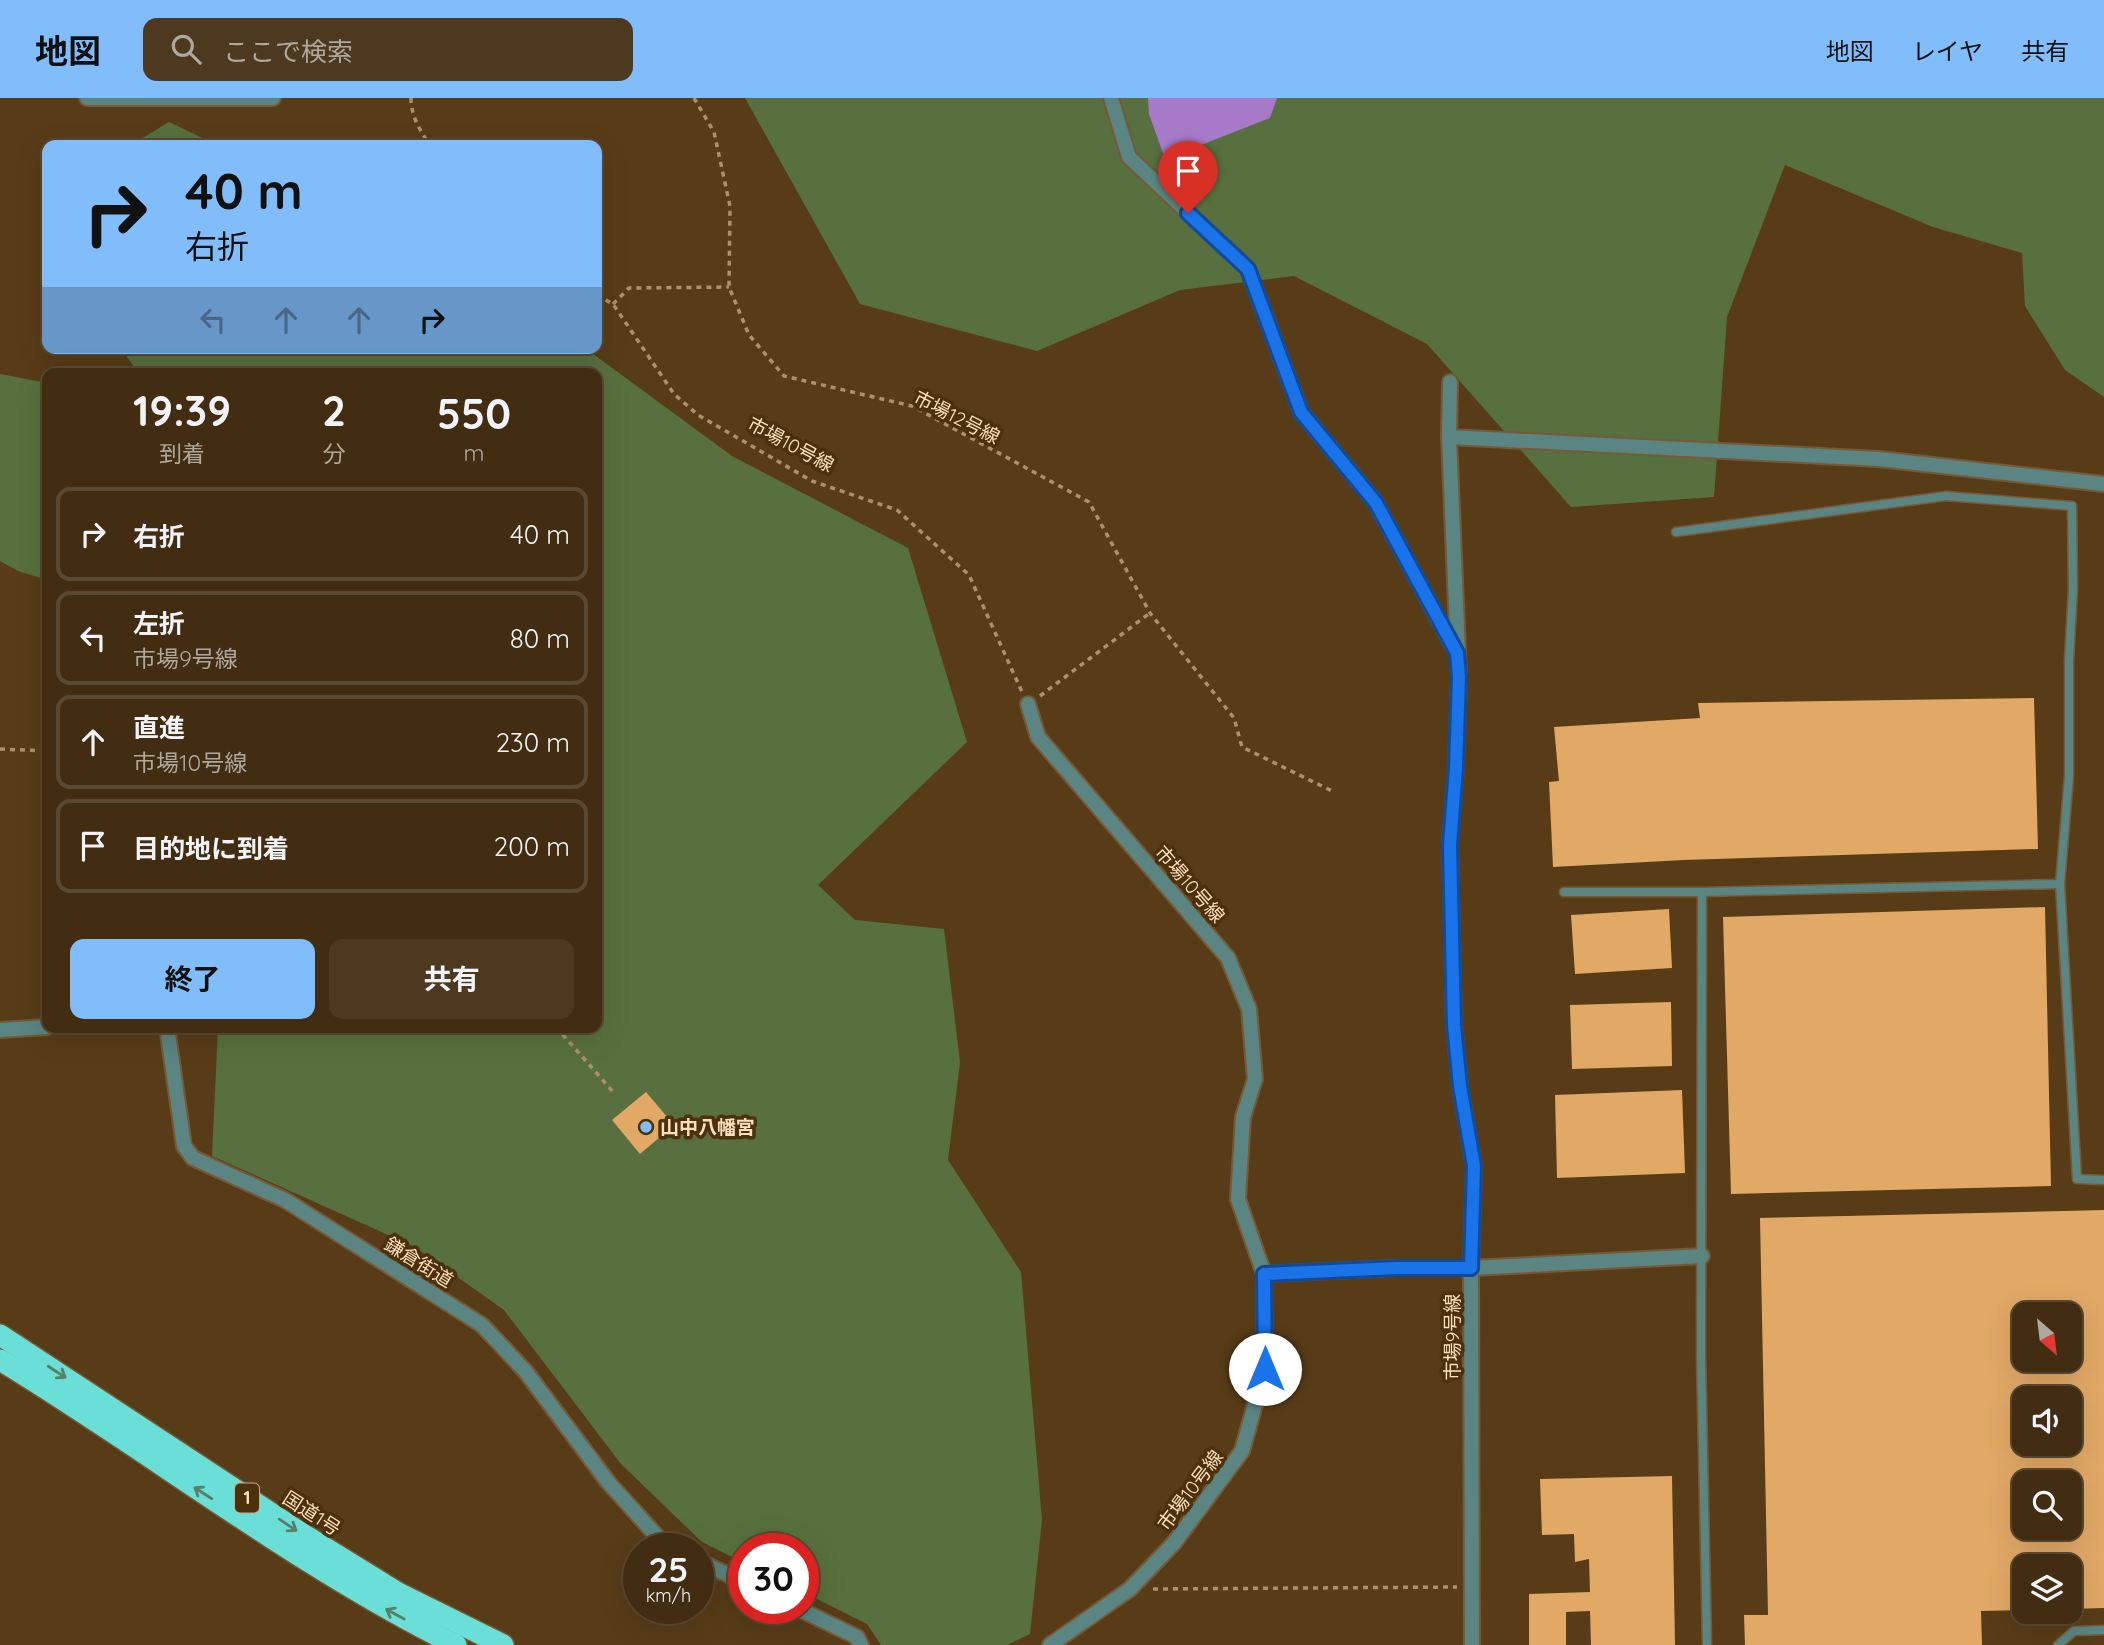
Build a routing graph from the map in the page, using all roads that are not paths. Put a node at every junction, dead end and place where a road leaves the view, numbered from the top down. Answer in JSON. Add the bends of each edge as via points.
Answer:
{"nodes":[{"id":1,"x":86,"y":98,"type":"edge"},
{"id":2,"x":274,"y":98,"type":"edge"},
{"id":3,"x":1111,"y":98,"type":"edge"},
{"id":4,"x":1450,"y":382,"type":"dead end"},
{"id":5,"x":1448,"y":437,"type":"junction"},
{"id":6,"x":2104,"y":484,"type":"edge"},
{"id":7,"x":1676,"y":533,"type":"dead end"},
{"id":8,"x":1457,"y":653,"type":"junction"},
{"id":9,"x":1028,"y":704,"type":"road end"},
{"id":10,"x":2060,"y":884,"type":"junction"},
{"id":11,"x":1564,"y":892,"type":"dead end"},
{"id":12,"x":1702,"y":892,"type":"junction"},
{"id":13,"x":42,"y":1027,"type":"edge"},
{"id":14,"x":0,"y":1030,"type":"edge"},
{"id":15,"x":168,"y":1033,"type":"edge"},
{"id":16,"x":2104,"y":1181,"type":"edge"},
{"id":17,"x":1702,"y":1256,"type":"junction"},
{"id":18,"x":1471,"y":1268,"type":"junction"},
{"id":19,"x":1264,"y":1274,"type":"junction"},
{"id":20,"x":0,"y":1335,"type":"edge"},
{"id":21,"x":0,"y":1360,"type":"edge"},
{"id":22,"x":654,"y":1533,"type":"edge"},
{"id":23,"x":819,"y":1619,"type":"edge"},
{"id":24,"x":2104,"y":1630,"type":"edge"},
{"id":25,"x":456,"y":1645,"type":"edge"},
{"id":26,"x":503,"y":1645,"type":"edge"},
{"id":27,"x":861,"y":1645,"type":"edge"},
{"id":28,"x":1050,"y":1645,"type":"edge"},
{"id":29,"x":1472,"y":1645,"type":"edge"},
{"id":30,"x":1707,"y":1645,"type":"edge"},
{"id":31,"x":2058,"y":1645,"type":"edge"}],
"edges":[{"from":1,"to":2,"type":"street"},
{"from":3,"to":8,"type":"street","via":[[1129,157],[1248,269],[1301,412],[1376,503]]},
{"from":4,"to":5,"type":"street","name":"市場9号線"},
{"from":5,"to":6,"type":"street","via":[[1879,459]]},
{"from":5,"to":8,"type":"street","name":"市場9号線"},
{"from":7,"to":10,"type":"lane","via":[[1946,496],[2072,506],[2069,776]]},
{"from":8,"to":18,"type":"street","name":"市場9号線","via":[[1457,755],[1450,845],[1453,1011],[1474,1166]]},
{"from":9,"to":19,"type":"street","name":"市場10号線","via":[[1038,737],[1228,958],[1249,1009],[1255,1079],[1242,1118],[1238,1199]]},
{"from":10,"to":12,"type":"lane"},
{"from":10,"to":16,"type":"lane","via":[[2077,1179]]},
{"from":11,"to":12,"type":"lane"},
{"from":12,"to":17,"type":"lane"},
{"from":13,"to":14,"type":"street"},
{"from":15,"to":22,"type":"street","name":"鎌倉街道","via":[[184,1146],[193,1158],[285,1200],[482,1325],[526,1372],[608,1482]]},
{"from":17,"to":18,"type":"street"},
{"from":17,"to":30,"type":"lane"},
{"from":18,"to":19,"type":"street"},
{"from":18,"to":29,"type":"street","name":"市場9号線"},
{"from":19,"to":28,"type":"street","name":"市場10号線","via":[[1265,1369],[1242,1451],[1174,1544],[1130,1589]]},
{"from":20,"to":26,"type":"highway","name":"国道1号","number":"1","one_way":true,"via":[[365,1573]]},
{"from":25,"to":21,"type":"highway","number":"1","one_way":true,"via":[[354,1591]]},
{"from":23,"to":27,"type":"street","via":[[857,1637]]},
{"from":24,"to":31,"type":"lane","via":[[2074,1631]]}]}
